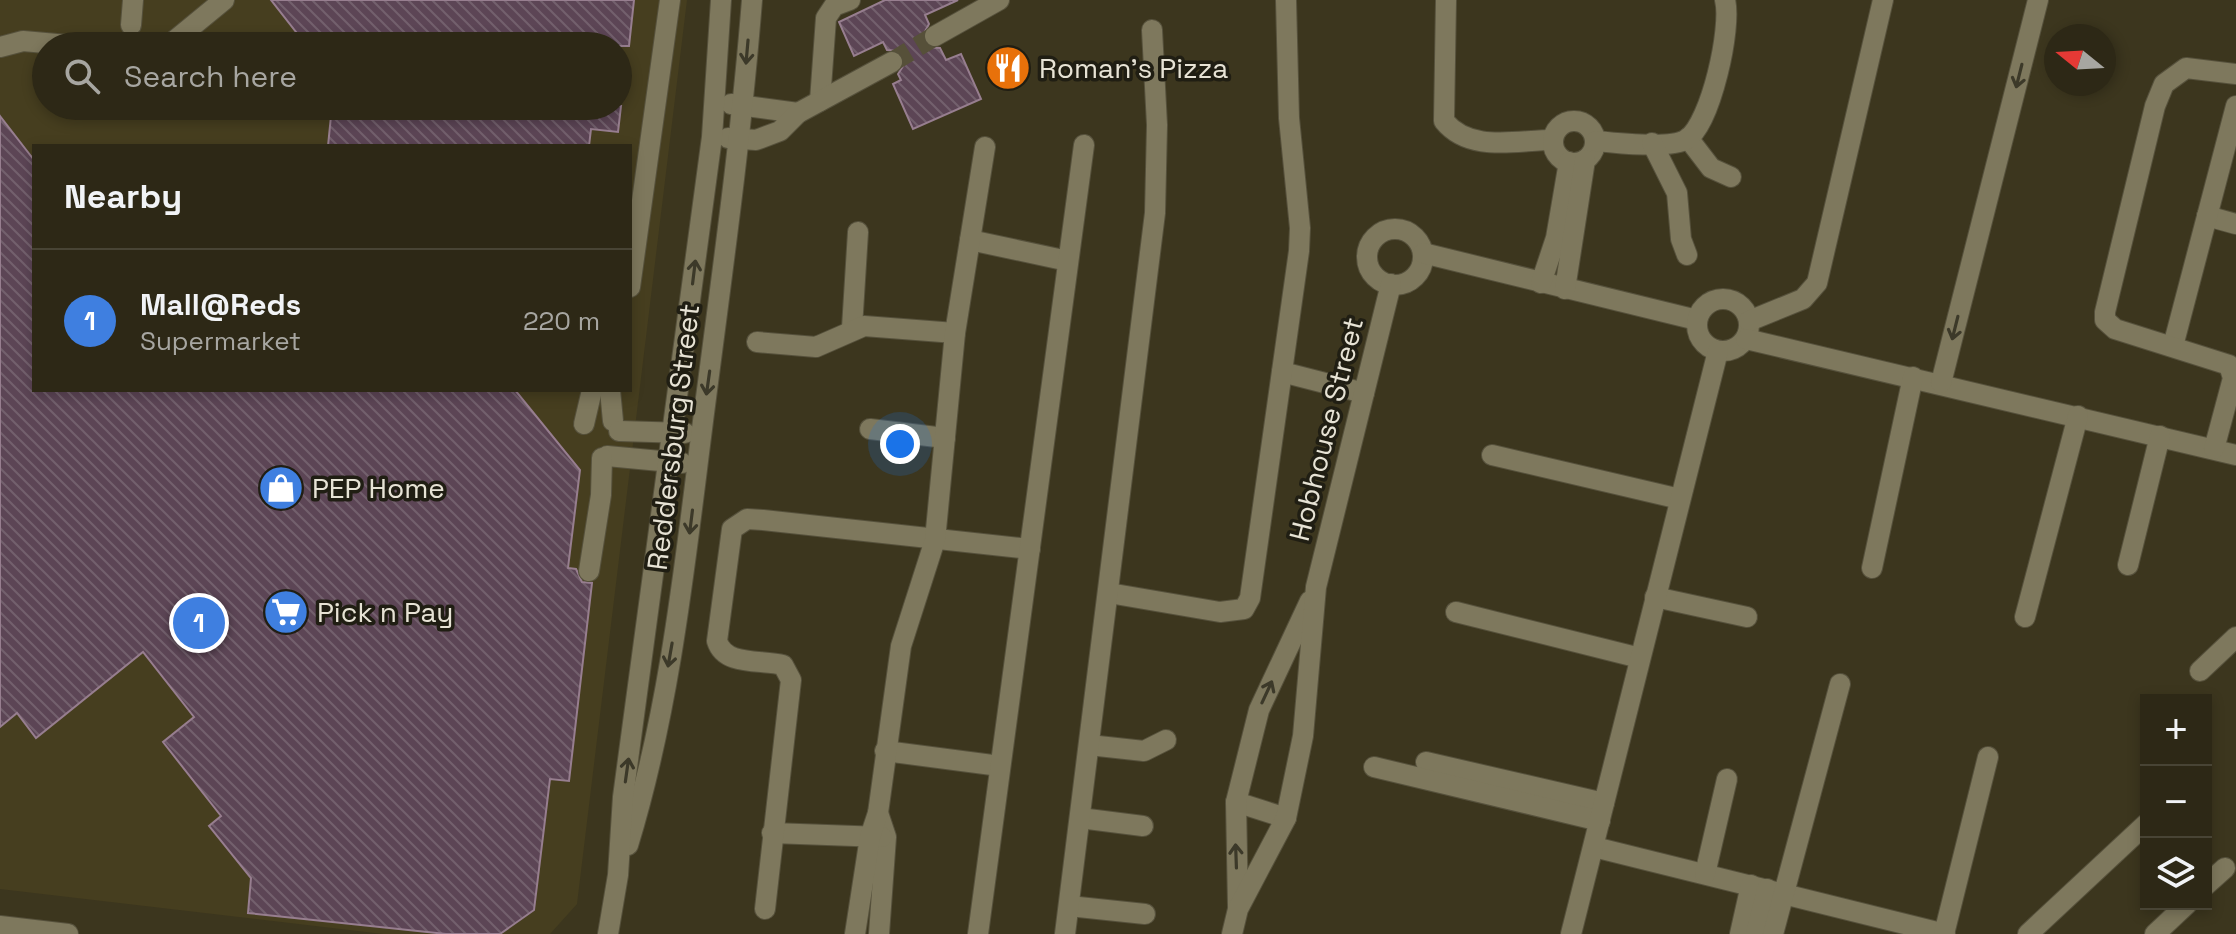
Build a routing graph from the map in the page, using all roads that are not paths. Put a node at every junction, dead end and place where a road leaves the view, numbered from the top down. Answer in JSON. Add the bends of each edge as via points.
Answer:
{"nodes":[{"id":1,"x":133,"y":0,"type":"edge"},
{"id":2,"x":224,"y":0,"type":"edge"},
{"id":3,"x":670,"y":0,"type":"edge"},
{"id":4,"x":721,"y":0,"type":"edge"},
{"id":5,"x":752,"y":0,"type":"edge"},
{"id":6,"x":850,"y":0,"type":"edge"},
{"id":7,"x":999,"y":0,"type":"edge"},
{"id":8,"x":1286,"y":0,"type":"edge"},
{"id":9,"x":1446,"y":0,"type":"edge"},
{"id":10,"x":1725,"y":0,"type":"edge"},
{"id":11,"x":1883,"y":0,"type":"edge"},
{"id":12,"x":2038,"y":0,"type":"edge"},
{"id":13,"x":131,"y":25,"type":"dead end"},
{"id":14,"x":1152,"y":30,"type":"dead end"},
{"id":15,"x":185,"y":32,"type":"edge"},
{"id":16,"x":935,"y":36,"type":"tunnel mouth"},
{"id":17,"x":32,"y":42,"type":"edge"},
{"id":18,"x":0,"y":47,"type":"edge"},
{"id":19,"x":892,"y":62,"type":"tunnel mouth"},
{"id":20,"x":2236,"y":74,"type":"edge"},
{"id":21,"x":820,"y":101,"type":"junction"},
{"id":22,"x":715,"y":103,"type":"junction"},
{"id":23,"x":742,"y":104,"type":"junction"},
{"id":24,"x":2236,"y":106,"type":"edge"},
{"id":25,"x":798,"y":113,"type":"junction"},
{"id":26,"x":712,"y":137,"type":"junction"},
{"id":27,"x":1688,"y":138,"type":"junction"},
{"id":28,"x":748,"y":140,"type":"junction"},
{"id":29,"x":1553,"y":140,"type":"junction"},
{"id":30,"x":1596,"y":141,"type":"junction"},
{"id":31,"x":1652,"y":143,"type":"junction"},
{"id":32,"x":1084,"y":145,"type":"dead end"},
{"id":33,"x":985,"y":147,"type":"dead end"},
{"id":34,"x":1577,"y":161,"type":"junction"},
{"id":35,"x":1731,"y":177,"type":"dead end"},
{"id":36,"x":2207,"y":216,"type":"junction"},
{"id":37,"x":2236,"y":224,"type":"edge"},
{"id":38,"x":858,"y":232,"type":"dead end"},
{"id":39,"x":970,"y":240,"type":"junction"},
{"id":40,"x":1423,"y":253,"type":"junction"},
{"id":41,"x":1687,"y":255,"type":"dead end"},
{"id":42,"x":1068,"y":261,"type":"junction"},
{"id":43,"x":632,"y":273,"type":"edge"},
{"id":44,"x":1541,"y":283,"type":"junction"},
{"id":45,"x":1391,"y":284,"type":"junction"},
{"id":46,"x":1565,"y":289,"type":"junction"},
{"id":47,"x":1697,"y":320,"type":"junction"},
{"id":48,"x":852,"y":328,"type":"junction"},
{"id":49,"x":1747,"y":330,"type":"junction"},
{"id":50,"x":955,"y":333,"type":"junction"},
{"id":51,"x":757,"y":342,"type":"dead end"},
{"id":52,"x":2173,"y":346,"type":"junction"},
{"id":53,"x":1718,"y":351,"type":"junction"},
{"id":54,"x":1282,"y":372,"type":"junction"},
{"id":55,"x":1913,"y":377,"type":"junction"},
{"id":56,"x":1941,"y":383,"type":"junction"},
{"id":57,"x":592,"y":392,"type":"edge"},
{"id":58,"x":610,"y":392,"type":"edge"},
{"id":59,"x":1364,"y":393,"type":"junction"},
{"id":60,"x":2078,"y":416,"type":"junction"},
{"id":61,"x":584,"y":424,"type":"dead end"},
{"id":62,"x":870,"y":429,"type":"dead end"},
{"id":63,"x":672,"y":433,"type":"junction"},
{"id":64,"x":701,"y":434,"type":"junction"},
{"id":65,"x":2160,"y":436,"type":"junction"},
{"id":66,"x":945,"y":438,"type":"junction"},
{"id":67,"x":2214,"y":449,"type":"junction"},
{"id":68,"x":1492,"y":455,"type":"dead end"},
{"id":69,"x":2236,"y":455,"type":"edge"},
{"id":70,"x":669,"y":462,"type":"junction"},
{"id":71,"x":697,"y":465,"type":"junction"},
{"id":72,"x":1680,"y":499,"type":"junction"},
{"id":73,"x":935,"y":540,"type":"junction"},
{"id":74,"x":1030,"y":549,"type":"junction"},
{"id":75,"x":2128,"y":565,"type":"dead end"},
{"id":76,"x":1872,"y":568,"type":"dead end"},
{"id":77,"x":589,"y":571,"type":"dead end"},
{"id":78,"x":1316,"y":587,"type":"junction"},
{"id":79,"x":1109,"y":593,"type":"junction"},
{"id":80,"x":1655,"y":597,"type":"junction"},
{"id":81,"x":1456,"y":612,"type":"dead end"},
{"id":82,"x":1747,"y":617,"type":"dead end"},
{"id":83,"x":2025,"y":617,"type":"dead end"},
{"id":84,"x":2236,"y":637,"type":"edge"},
{"id":85,"x":1640,"y":658,"type":"junction"},
{"id":86,"x":2200,"y":671,"type":"dead end"},
{"id":87,"x":1840,"y":684,"type":"dead end"},
{"id":88,"x":1166,"y":740,"type":"dead end"},
{"id":89,"x":1089,"y":745,"type":"junction"},
{"id":90,"x":885,"y":751,"type":"junction"},
{"id":91,"x":1988,"y":757,"type":"dead end"},
{"id":92,"x":1426,"y":762,"type":"dead end"},
{"id":93,"x":1000,"y":766,"type":"junction"},
{"id":94,"x":1374,"y":767,"type":"dead end"},
{"id":95,"x":1727,"y":779,"type":"dead end"},
{"id":96,"x":1236,"y":802,"type":"junction"},
{"id":97,"x":1602,"y":812,"type":"junction"},
{"id":98,"x":1080,"y":818,"type":"junction"},
{"id":99,"x":1286,"y":818,"type":"junction"},
{"id":100,"x":1143,"y":826,"type":"dead end"},
{"id":101,"x":2140,"y":830,"type":"edge"},
{"id":102,"x":772,"y":833,"type":"junction"},
{"id":103,"x":878,"y":837,"type":"junction"},
{"id":104,"x":1594,"y":847,"type":"junction"},
{"id":105,"x":2225,"y":868,"type":"dead end"},
{"id":106,"x":1705,"y":874,"type":"junction"},
{"id":107,"x":618,"y":875,"type":"junction"},
{"id":108,"x":2212,"y":880,"type":"edge"},
{"id":109,"x":1767,"y":889,"type":"junction"},
{"id":110,"x":1069,"y":906,"type":"junction"},
{"id":111,"x":765,"y":909,"type":"dead end"},
{"id":112,"x":1238,"y":909,"type":"junction"},
{"id":113,"x":858,"y":910,"type":"junction"},
{"id":114,"x":2181,"y":910,"type":"edge"},
{"id":115,"x":881,"y":912,"type":"junction"},
{"id":116,"x":1145,"y":914,"type":"dead end"},
{"id":117,"x":0,"y":926,"type":"edge"},
{"id":118,"x":1576,"y":933,"type":"edge"},
{"id":119,"x":68,"y":934,"type":"edge"},
{"id":120,"x":608,"y":934,"type":"edge"},
{"id":121,"x":855,"y":934,"type":"edge"},
{"id":122,"x":879,"y":934,"type":"edge"},
{"id":123,"x":978,"y":934,"type":"edge"},
{"id":124,"x":1065,"y":934,"type":"edge"},
{"id":125,"x":1232,"y":934,"type":"edge"},
{"id":126,"x":1740,"y":934,"type":"edge"},
{"id":127,"x":1756,"y":934,"type":"edge"},
{"id":128,"x":1773,"y":934,"type":"edge"},
{"id":129,"x":1944,"y":934,"type":"edge"},
{"id":130,"x":2028,"y":934,"type":"edge"},
{"id":131,"x":2155,"y":934,"type":"edge"}],
"edges":[{"from":1,"to":13,"type":"street"},
{"from":2,"to":15,"type":"street"},
{"from":3,"to":43,"type":"street"},
{"from":4,"to":22,"type":"street","name":"Reddersburg Street"},
{"from":5,"to":23,"type":"street","name":"Reddersburg Street","one_way":true},
{"from":6,"to":21,"type":"street","via":[[834,6],[826,18]]},
{"from":7,"to":16,"type":"street"},
{"from":8,"to":54,"type":"street","via":[[1289,118],[1300,228]]},
{"from":9,"to":29,"type":"street","via":[[1444,121],[1463,138],[1477,141]]},
{"from":10,"to":27,"type":"street","via":[[1728,33],[1701,122]]},
{"from":11,"to":49,"type":"street","via":[[1817,283],[1803,299]]},
{"from":12,"to":56,"type":"street","one_way":true},
{"from":14,"to":79,"type":"street","via":[[1155,213]]},
{"from":17,"to":18,"type":"street"},
{"from":19,"to":21,"type":"street"},
{"from":20,"to":52,"type":"street","via":[[2186,68],[2164,84],[2105,312],[2105,320],[2115,329]]},
{"from":21,"to":25,"type":"street"},
{"from":22,"to":23,"type":"street"},
{"from":22,"to":26,"type":"street","name":"Reddersburg Street"},
{"from":23,"to":25,"type":"street"},
{"from":23,"to":28,"type":"street","name":"Reddersburg Street"},
{"from":24,"to":36,"type":"street"},
{"from":25,"to":28,"type":"street","via":[[780,131]]},
{"from":26,"to":28,"type":"street"},
{"from":63,"to":26,"type":"street","name":"Reddersburg Street","one_way":true},
{"from":27,"to":31,"type":"street"},
{"from":27,"to":35,"type":"street","via":[[1716,173]]},
{"from":28,"to":64,"type":"street","name":"Reddersburg Street","one_way":true,"via":[[732,198]]},
{"from":29,"to":30,"type":"street","via":[[1560,126],[1575,120],[1589,127]]},
{"from":29,"to":34,"type":"street","via":[[1555,152]]},
{"from":30,"to":31,"type":"street"},
{"from":30,"to":34,"type":"street"},
{"from":31,"to":41,"type":"street","via":[[1677,193]]},
{"from":32,"to":42,"type":"street"},
{"from":33,"to":39,"type":"street"},
{"from":34,"to":44,"type":"street"},
{"from":34,"to":46,"type":"street"},
{"from":36,"to":37,"type":"street"},
{"from":36,"to":52,"type":"street"},
{"from":38,"to":48,"type":"street"},
{"from":39,"to":42,"type":"street"},
{"from":39,"to":50,"type":"street"},
{"from":40,"to":44,"type":"street"},
{"from":40,"to":45,"type":"street","via":[[1409,281]]},
{"from":40,"to":45,"type":"street","via":[[1405,231],[1386,230],[1376,237],[1368,264],[1374,275]]},
{"from":42,"to":74,"type":"street"},
{"from":44,"to":46,"type":"street"},
{"from":45,"to":59,"type":"street","name":"Hobhouse Street"},
{"from":46,"to":47,"type":"street"},
{"from":47,"to":49,"type":"street","via":[[1706,305],[1723,299],[1740,305]]},
{"from":47,"to":53,"type":"street","via":[[1703,343]]},
{"from":48,"to":50,"type":"street"},
{"from":48,"to":51,"type":"street","via":[[816,347]]},
{"from":49,"to":53,"type":"street","via":[[1734,350]]},
{"from":49,"to":55,"type":"street"},
{"from":50,"to":66,"type":"street"},
{"from":52,"to":67,"type":"street","via":[[2225,361],[2232,371]]},
{"from":53,"to":72,"type":"street"},
{"from":54,"to":59,"type":"street"},
{"from":54,"to":79,"type":"street","via":[[1250,598],[1244,609],[1220,612]]},
{"from":55,"to":56,"type":"street"},
{"from":55,"to":76,"type":"street"},
{"from":56,"to":60,"type":"street"},
{"from":57,"to":61,"type":"street"},
{"from":58,"to":63,"type":"street","via":[[616,426]]},
{"from":59,"to":78,"type":"street","name":"Hobhouse Street"},
{"from":60,"to":65,"type":"street"},
{"from":60,"to":83,"type":"street"},
{"from":62,"to":66,"type":"street"},
{"from":63,"to":64,"type":"street"},
{"from":63,"to":70,"type":"street","name":"Reddersburg Street"},
{"from":64,"to":71,"type":"street","name":"Reddersburg Street"},
{"from":65,"to":67,"type":"street"},
{"from":65,"to":75,"type":"street"},
{"from":66,"to":73,"type":"street"},
{"from":67,"to":69,"type":"street"},
{"from":68,"to":72,"type":"street"},
{"from":70,"to":71,"type":"street"},
{"from":70,"to":77,"type":"street","via":[[605,457]]},
{"from":107,"to":70,"type":"street","name":"Reddersburg Street","one_way":true,"via":[[623,797]]},
{"from":71,"to":107,"type":"street","name":"Reddersburg Street","one_way":true,"via":[[660,711]]},
{"from":72,"to":80,"type":"street"},
{"from":73,"to":74,"type":"street"},
{"from":73,"to":90,"type":"street","via":[[901,646]]},
{"from":73,"to":102,"type":"street","via":[[747,519],[732,529],[719,648],[733,658],[783,665],[791,680]]},
{"from":74,"to":93,"type":"street"},
{"from":96,"to":78,"type":"street","name":"Hobhouse Street","one_way":true,"via":[[1259,710]]},
{"from":78,"to":99,"type":"street","name":"Hobhouse Street","via":[[1303,736]]},
{"from":79,"to":89,"type":"street"},
{"from":80,"to":82,"type":"street"},
{"from":80,"to":85,"type":"street"},
{"from":81,"to":85,"type":"street"},
{"from":84,"to":86,"type":"street"},
{"from":85,"to":97,"type":"street"},
{"from":87,"to":109,"type":"street"},
{"from":88,"to":89,"type":"street","via":[[1144,751]]},
{"from":89,"to":98,"type":"street"},
{"from":90,"to":93,"type":"street"},
{"from":90,"to":103,"type":"street"},
{"from":91,"to":129,"type":"street"},
{"from":92,"to":97,"type":"street"},
{"from":93,"to":123,"type":"street"},
{"from":94,"to":97,"type":"street"},
{"from":95,"to":106,"type":"street"},
{"from":96,"to":99,"type":"street"},
{"from":112,"to":96,"type":"street","name":"Hobhouse Street","one_way":true},
{"from":97,"to":104,"type":"street"},
{"from":98,"to":100,"type":"street"},
{"from":98,"to":110,"type":"street"},
{"from":99,"to":112,"type":"street","name":"Hobhouse Street"},
{"from":101,"to":130,"type":"street"},
{"from":102,"to":103,"type":"street"},
{"from":102,"to":111,"type":"street"},
{"from":103,"to":113,"type":"street"},
{"from":103,"to":115,"type":"street"},
{"from":104,"to":106,"type":"street"},
{"from":104,"to":118,"type":"street"},
{"from":105,"to":108,"type":"street"},
{"from":106,"to":109,"type":"street"},
{"from":107,"to":120,"type":"street","name":"Reddersburg Street"},
{"from":109,"to":126,"type":"street"},
{"from":109,"to":127,"type":"street"},
{"from":109,"to":128,"type":"street"},
{"from":109,"to":129,"type":"street"},
{"from":110,"to":116,"type":"street"},
{"from":110,"to":124,"type":"street"},
{"from":112,"to":125,"type":"street","name":"Hobhouse Street"},
{"from":113,"to":115,"type":"street"},
{"from":113,"to":121,"type":"street"},
{"from":114,"to":131,"type":"street"},
{"from":115,"to":122,"type":"street"},
{"from":117,"to":119,"type":"street"}]}
